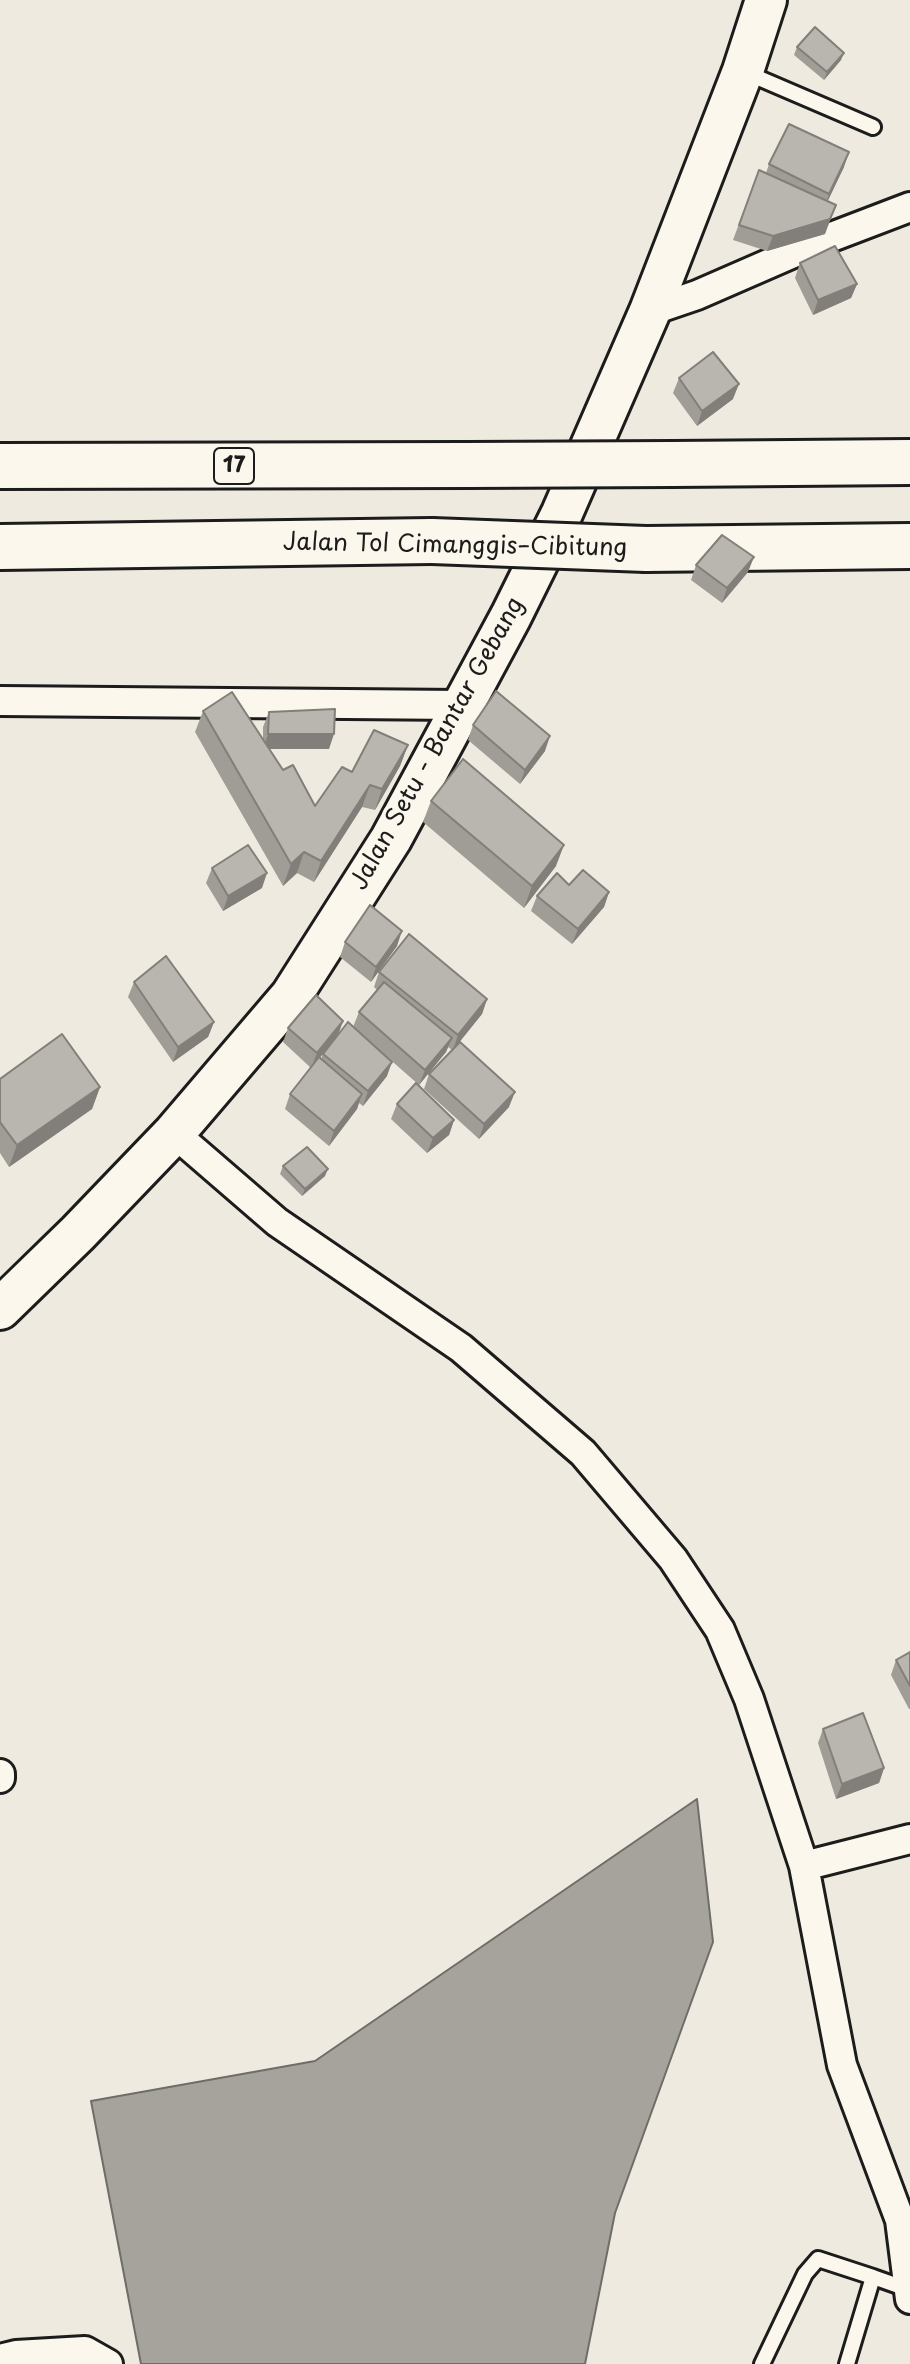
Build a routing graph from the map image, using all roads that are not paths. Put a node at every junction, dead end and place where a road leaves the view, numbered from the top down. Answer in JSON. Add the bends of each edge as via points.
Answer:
{"nodes":[{"id":1,"x":766,"y":0,"type":"edge"},
{"id":2,"x":743,"y":71,"type":"junction"},
{"id":3,"x":873,"y":127,"type":"dead end"},
{"id":4,"x":910,"y":207,"type":"edge"},
{"id":5,"x":650,"y":311,"type":"junction"},
{"id":6,"x":910,"y":462,"type":"edge"},
{"id":7,"x":0,"y":466,"type":"edge"},
{"id":8,"x":910,"y":546,"type":"edge"},
{"id":9,"x":0,"y":547,"type":"edge"},
{"id":10,"x":0,"y":701,"type":"edge"},
{"id":11,"x":461,"y":705,"type":"junction"},
{"id":12,"x":174,"y":1133,"type":"junction"},
{"id":13,"x":0,"y":1309,"type":"edge"},
{"id":14,"x":910,"y":1839,"type":"edge"},
{"id":15,"x":804,"y":1866,"type":"junction"},
{"id":16,"x":905,"y":2228,"type":"edge"},
{"id":17,"x":873,"y":2277,"type":"junction"},
{"id":18,"x":909,"y":2294,"type":"edge"},
{"id":19,"x":0,"y":2359,"type":"edge"},
{"id":20,"x":108,"y":2364,"type":"edge"},
{"id":21,"x":762,"y":2364,"type":"edge"},
{"id":22,"x":847,"y":2364,"type":"edge"}],
"edges":[{"from":1,"to":2,"type":"main road","name":"Jalan Setu - Bantar Gebang"},
{"from":2,"to":3,"type":"lane"},
{"from":2,"to":5,"type":"main road","name":"Jalan Setu - Bantar Gebang"},
{"from":4,"to":5,"type":"street"},
{"from":5,"to":11,"type":"main road","name":"Jalan Setu - Bantar Gebang","via":[[562,513]]},
{"from":6,"to":7,"type":"highway","number":"17","bridge":true},
{"from":8,"to":9,"type":"highway","name":"Jalan Tol Cimanggis–Cibitung","bridge":true,"via":[[646,549],[432,541]]},
{"from":10,"to":11,"type":"street"},
{"from":11,"to":12,"type":"main road","name":"Jalan Setu - Bantar Gebang","via":[[391,839],[291,996]]},
{"from":12,"to":13,"type":"main road","name":"Jalan Setu - Bantar Gebang"},
{"from":12,"to":15,"type":"street","via":[[277,1222],[461,1348],[583,1453],[632,1510],[673,1559],[720,1630],[749,1699]]},
{"from":14,"to":15,"type":"street"},
{"from":15,"to":16,"type":"street","via":[[842,2065]]},
{"from":16,"to":18,"type":"street"},
{"from":17,"to":18,"type":"lane"},
{"from":17,"to":21,"type":"lane","via":[[818,2259],[805,2274]]},
{"from":17,"to":22,"type":"lane"},
{"from":19,"to":20,"type":"street","via":[[85,2351]]}]}
